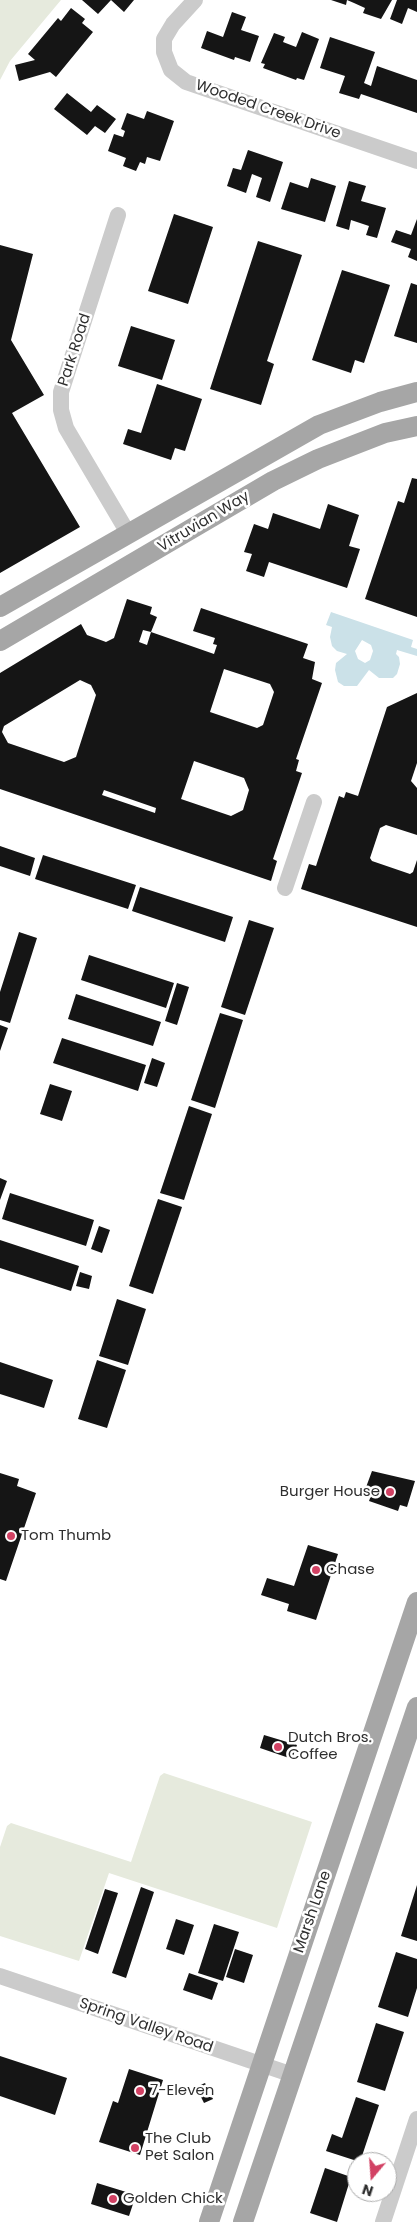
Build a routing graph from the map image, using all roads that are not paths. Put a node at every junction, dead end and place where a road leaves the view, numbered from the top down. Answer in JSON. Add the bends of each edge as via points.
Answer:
{"nodes":[{"id":1,"x":195,"y":0,"type":"edge"},
{"id":2,"x":417,"y":161,"type":"edge"},
{"id":3,"x":118,"y":215,"type":"dead end"},
{"id":4,"x":417,"y":392,"type":"edge"},
{"id":5,"x":380,"y":402,"type":"junction"},
{"id":6,"x":417,"y":426,"type":"edge"},
{"id":7,"x":385,"y":433,"type":"junction"},
{"id":8,"x":128,"y":533,"type":"junction"},
{"id":9,"x":142,"y":559,"type":"junction"},
{"id":10,"x":0,"y":607,"type":"edge"},
{"id":11,"x":0,"y":641,"type":"edge"},
{"id":12,"x":314,"y":802,"type":"dead end"},
{"id":13,"x":285,"y":888,"type":"dead end"},
{"id":14,"x":417,"y":1602,"type":"edge"},
{"id":15,"x":387,"y":1692,"type":"junction"},
{"id":16,"x":417,"y":1701,"type":"edge"},
{"id":17,"x":417,"y":1707,"type":"edge"},
{"id":18,"x":0,"y":1976,"type":"edge"},
{"id":19,"x":261,"y":2065,"type":"junction"},
{"id":20,"x":293,"y":2075,"type":"junction"},
{"id":21,"x":417,"y":2119,"type":"edge"},
{"id":22,"x":209,"y":2222,"type":"edge"},
{"id":23,"x":243,"y":2222,"type":"edge"},
{"id":24,"x":384,"y":2222,"type":"edge"}],
"edges":[{"from":1,"to":2,"type":"street","name":"Wooded Creek Drive","via":[[164,39],[164,52],[171,70],[186,82]]},
{"from":3,"to":8,"type":"street","name":"Park Road","via":[[61,392],[61,401],[66,428]]},
{"from":4,"to":5,"type":"main road","name":"Vitruvian Way"},
{"from":5,"to":7,"type":"main road"},
{"from":5,"to":8,"type":"main road","name":"Vitruvian Way","via":[[319,424]]},
{"from":6,"to":7,"type":"main road","name":"Vitruvian Way"},
{"from":7,"to":9,"type":"main road","name":"Vitruvian Way","via":[[273,481]]},
{"from":8,"to":9,"type":"main road"},
{"from":8,"to":10,"type":"main road","name":"Vitruvian Way"},
{"from":9,"to":11,"type":"main road","name":"Vitruvian Way"},
{"from":12,"to":13,"type":"street"},
{"from":14,"to":15,"type":"main road","name":"Marsh Lane"},
{"from":15,"to":16,"type":"main road"},
{"from":15,"to":19,"type":"main road","name":"Marsh Lane"},
{"from":17,"to":20,"type":"main road"},
{"from":18,"to":19,"type":"street","name":"Spring Valley Road"},
{"from":19,"to":20,"type":"street","name":"Spring Valley Road"},
{"from":19,"to":22,"type":"main road","name":"Marsh Lane"},
{"from":20,"to":23,"type":"main road"},
{"from":21,"to":24,"type":"street"}]}
